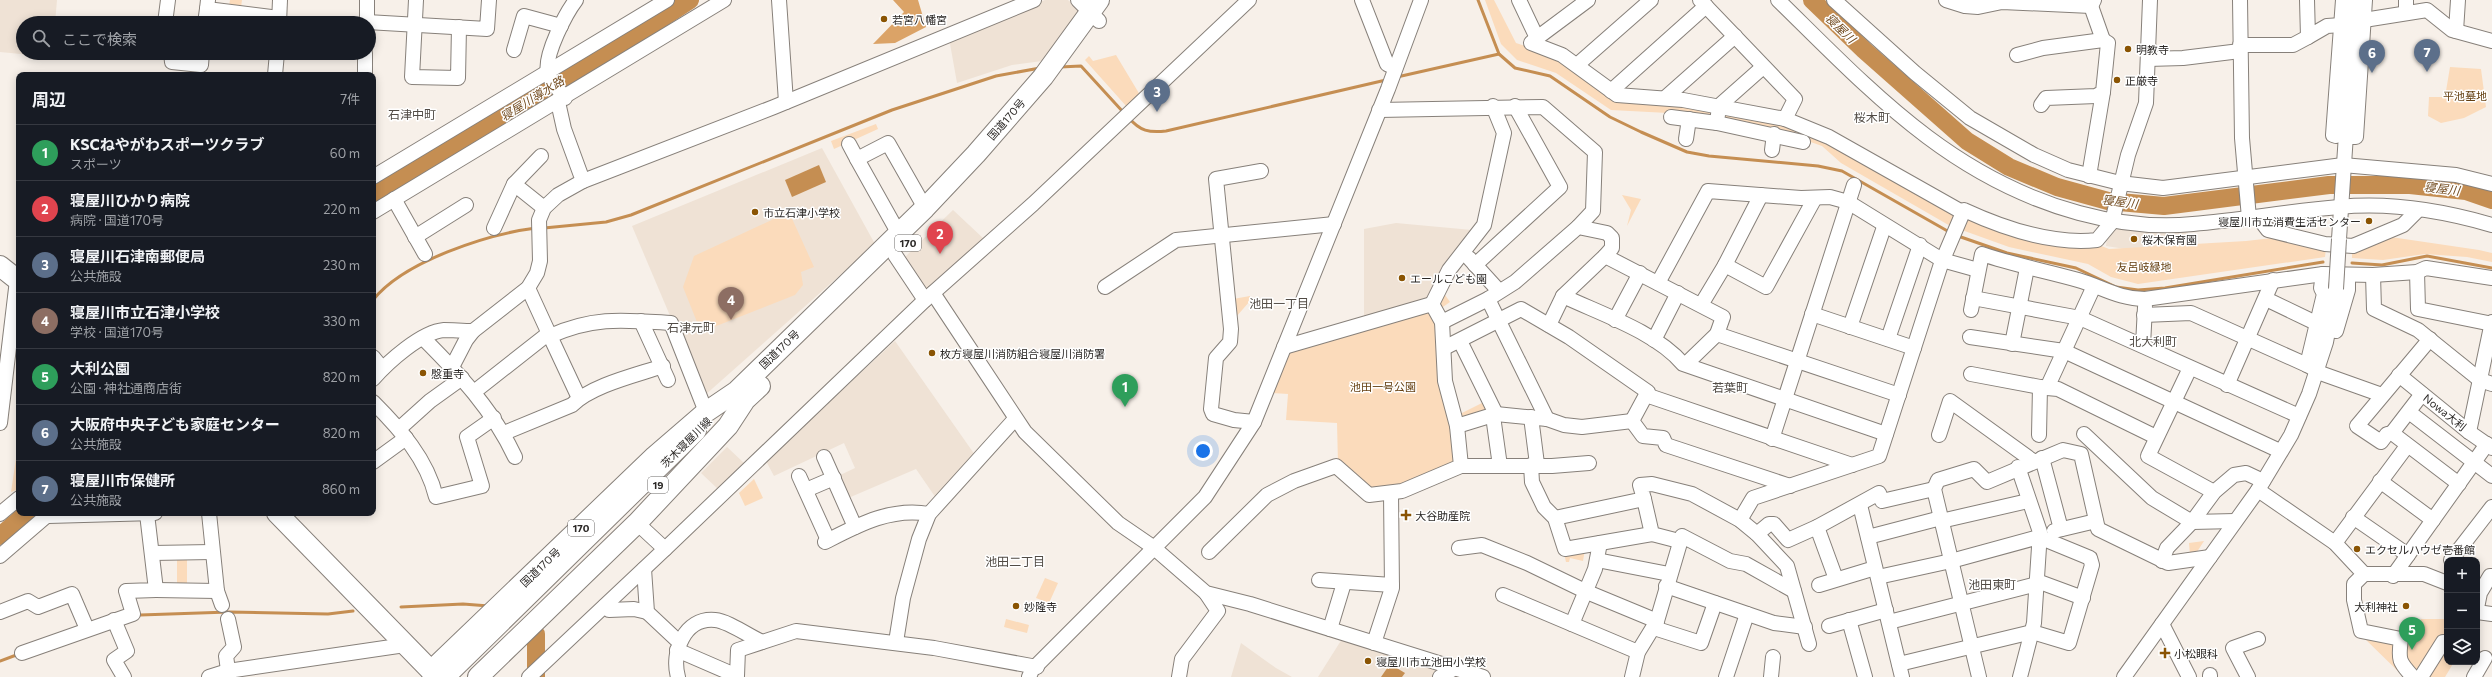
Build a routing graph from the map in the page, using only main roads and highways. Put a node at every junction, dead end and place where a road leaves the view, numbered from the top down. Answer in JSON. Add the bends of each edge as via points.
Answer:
{"nodes":[{"id":1,"x":1114,"y":0,"type":"edge"},
{"id":2,"x":1092,"y":8,"type":"edge"},
{"id":3,"x":1058,"y":66,"type":"junction"},
{"id":4,"x":0,"y":266,"type":"edge"},
{"id":5,"x":16,"y":278,"type":"edge"},
{"id":6,"x":741,"y":396,"type":"junction"},
{"id":7,"x":280,"y":516,"type":"edge"},
{"id":8,"x":568,"y":565,"type":"junction"},
{"id":9,"x":435,"y":676,"type":"edge"},
{"id":10,"x":463,"y":677,"type":"edge"},
{"id":11,"x":478,"y":677,"type":"edge"}],
"edges":[{"from":1,"to":2,"type":"highway","name":"国道170号","number":"170"},
{"from":2,"to":3,"type":"highway","name":"国道170号","number":"170"},
{"from":3,"to":6,"type":"highway","name":"国道170号","number":"170","via":[[925,208]]},
{"from":3,"to":6,"type":"highway","name":"国道170号","number":"170","via":[[994,152],[895,255]]},
{"from":4,"to":5,"type":"highway"},
{"from":6,"to":8,"type":"main road","name":"茨木寝屋川線","number":"19"},
{"from":6,"to":9,"type":"highway","name":"国道170号","number":"170","via":[[706,412],[655,456]]},
{"from":6,"to":11,"type":"highway","name":"国道170号","number":"170","via":[[728,426],[637,523]]},
{"from":7,"to":9,"type":"highway"},
{"from":8,"to":9,"type":"main road","name":"茨木寝屋川線","number":"19"},
{"from":8,"to":10,"type":"main road","name":"茨木寝屋川線","number":"19"}]}
